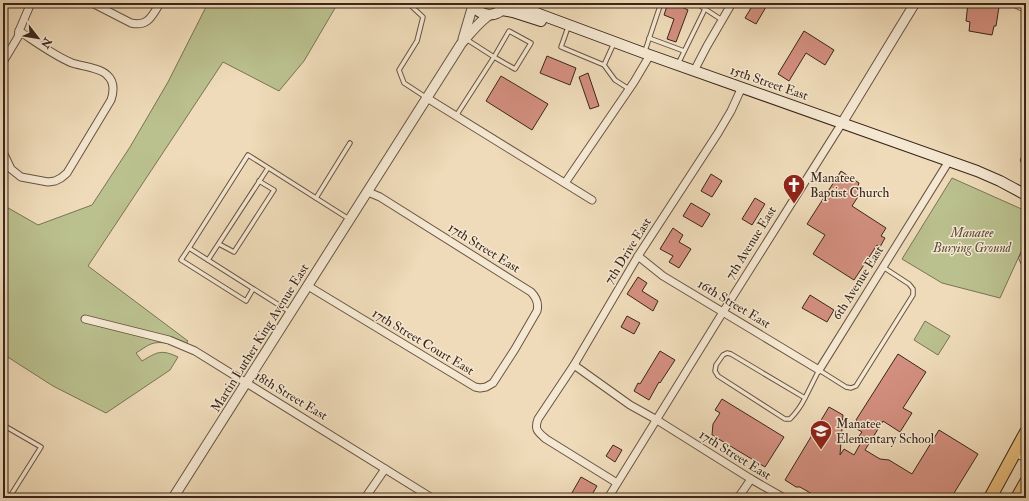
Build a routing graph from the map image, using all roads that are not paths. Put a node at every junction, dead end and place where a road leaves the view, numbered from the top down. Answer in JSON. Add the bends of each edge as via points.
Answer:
{"nodes":[{"id":1,"x":31,"y":3,"type":"edge"},
{"id":2,"x":92,"y":3,"type":"edge"},
{"id":3,"x":160,"y":3,"type":"edge"},
{"id":4,"x":408,"y":3,"type":"edge"},
{"id":5,"x":516,"y":3,"type":"edge"},
{"id":6,"x":661,"y":3,"type":"edge"},
{"id":7,"x":696,"y":3,"type":"edge"},
{"id":8,"x":732,"y":3,"type":"edge"},
{"id":9,"x":915,"y":3,"type":"edge"},
{"id":10,"x":1014,"y":3,"type":"edge"},
{"id":11,"x":472,"y":4,"type":"edge"},
{"id":12,"x":504,"y":7,"type":"edge"},
{"id":13,"x":705,"y":9,"type":"junction"},
{"id":14,"x":1026,"y":9,"type":"edge"},
{"id":15,"x":489,"y":15,"type":"junction"},
{"id":16,"x":722,"y":20,"type":"junction"},
{"id":17,"x":581,"y":29,"type":"junction"},
{"id":18,"x":567,"y":30,"type":"junction"},
{"id":19,"x":19,"y":31,"type":"junction"},
{"id":20,"x":649,"y":38,"type":"junction"},
{"id":21,"x":463,"y":41,"type":"junction"},
{"id":22,"x":614,"y":42,"type":"junction"},
{"id":23,"x":684,"y":51,"type":"junction"},
{"id":24,"x":647,"y":54,"type":"junction"},
{"id":25,"x":494,"y":57,"type":"junction"},
{"id":26,"x":3,"y":62,"type":"edge"},
{"id":27,"x":604,"y":65,"type":"junction"},
{"id":28,"x":678,"y":65,"type":"junction"},
{"id":29,"x":694,"y":71,"type":"junction"},
{"id":30,"x":742,"y":87,"type":"junction"},
{"id":31,"x":629,"y":89,"type":"junction"},
{"id":32,"x":427,"y":98,"type":"junction"},
{"id":33,"x":456,"y":116,"type":"junction"},
{"id":34,"x":842,"y":122,"type":"junction"},
{"id":35,"x":350,"y":144,"type":"dead end"},
{"id":36,"x":3,"y":152,"type":"edge"},
{"id":37,"x":948,"y":161,"type":"junction"},
{"id":38,"x":268,"y":168,"type":"junction"},
{"id":39,"x":259,"y":181,"type":"junction"},
{"id":40,"x":565,"y":183,"type":"junction"},
{"id":41,"x":368,"y":192,"type":"junction"},
{"id":42,"x":1026,"y":195,"type":"edge"},
{"id":43,"x":316,"y":198,"type":"junction"},
{"id":44,"x":592,"y":200,"type":"dead end"},
{"id":45,"x":350,"y":220,"type":"junction"},
{"id":46,"x":219,"y":244,"type":"junction"},
{"id":47,"x":189,"y":248,"type":"junction"},
{"id":48,"x":1026,"y":248,"type":"edge"},
{"id":49,"x":638,"y":256,"type":"junction"},
{"id":50,"x":208,"y":260,"type":"junction"},
{"id":51,"x":883,"y":267,"type":"junction"},
{"id":52,"x":1026,"y":267,"type":"edge"},
{"id":53,"x":308,"y":286,"type":"junction"},
{"id":54,"x":253,"y":289,"type":"junction"},
{"id":55,"x":291,"y":312,"type":"junction"},
{"id":56,"x":723,"y":312,"type":"junction"},
{"id":57,"x":85,"y":319,"type":"dead end"},
{"id":58,"x":515,"y":349,"type":"joint"},
{"id":59,"x":574,"y":365,"type":"junction"},
{"id":60,"x":819,"y":370,"type":"junction"},
{"id":61,"x":246,"y":383,"type":"junction"},
{"id":62,"x":805,"y":398,"type":"junction"},
{"id":63,"x":657,"y":420,"type":"junction"},
{"id":64,"x":3,"y":425,"type":"edge"},
{"id":65,"x":1026,"y":432,"type":"edge"},
{"id":66,"x":1021,"y":455,"type":"edge"},
{"id":67,"x":385,"y":469,"type":"junction"},
{"id":68,"x":751,"y":479,"type":"junction"},
{"id":69,"x":1026,"y":482,"type":"edge"},
{"id":70,"x":617,"y":483,"type":"junction"},
{"id":71,"x":9,"y":498,"type":"edge"},
{"id":72,"x":173,"y":498,"type":"edge"},
{"id":73,"x":365,"y":498,"type":"edge"},
{"id":74,"x":432,"y":498,"type":"edge"},
{"id":75,"x":608,"y":498,"type":"edge"},
{"id":76,"x":738,"y":498,"type":"edge"},
{"id":77,"x":784,"y":498,"type":"edge"},
{"id":78,"x":990,"y":498,"type":"edge"},
{"id":79,"x":1017,"y":498,"type":"edge"}],
"edges":[{"from":1,"to":19,"type":"street"},
{"from":2,"to":3,"type":"street","via":[[137,24],[151,18]]},
{"from":4,"to":32,"type":"lane","via":[[423,17],[417,41],[399,70],[404,83]]},
{"from":5,"to":17,"type":"main road"},
{"from":6,"to":20,"type":"lane"},
{"from":7,"to":13,"type":"lane"},
{"from":8,"to":16,"type":"street"},
{"from":9,"to":34,"type":"street","name":"7th Avenue East"},
{"from":10,"to":14,"type":"street"},
{"from":11,"to":15,"type":"main road","via":[[476,10]]},
{"from":11,"to":21,"type":"street"},
{"from":12,"to":15,"type":"main road"},
{"from":12,"to":18,"type":"main road","name":"15th Street East","via":[[507,11]]},
{"from":13,"to":16,"type":"lane"},
{"from":13,"to":23,"type":"lane"},
{"from":15,"to":21,"type":"street","via":[[481,20]]},
{"from":16,"to":29,"type":"street"},
{"from":17,"to":18,"type":"main road","name":"15th Street East","via":[[574,32]]},
{"from":17,"to":22,"type":"main road","name":"15th Street East"},
{"from":18,"to":27,"type":"lane","via":[[561,47]]},
{"from":19,"to":26,"type":"street"},
{"from":19,"to":36,"type":"street","via":[[72,63],[106,73],[112,82],[114,93],[71,166],[61,178],[48,182],[21,177],[11,169]]},
{"from":20,"to":23,"type":"lane"},
{"from":20,"to":24,"type":"lane"},
{"from":21,"to":25,"type":"lane"},
{"from":21,"to":32,"type":"street","name":"Martin Luther King Avenue East"},
{"from":22,"to":24,"type":"main road","name":"15th Street East"},
{"from":22,"to":27,"type":"lane"},
{"from":23,"to":28,"type":"lane"},
{"from":24,"to":28,"type":"main road","name":"15th Street East"},
{"from":24,"to":31,"type":"street"},
{"from":25,"to":25,"type":"lane","via":[[515,69],[531,43],[509,31]]},
{"from":25,"to":33,"type":"lane"},
{"from":27,"to":31,"type":"lane","via":[[615,80]]},
{"from":28,"to":29,"type":"main road","name":"15th Street East"},
{"from":29,"to":30,"type":"main road","name":"15th Street East"},
{"from":30,"to":34,"type":"main road","name":"15th Street East"},
{"from":30,"to":49,"type":"street","name":"7th Drive East","via":[[718,133]]},
{"from":31,"to":40,"type":"street"},
{"from":32,"to":33,"type":"street"},
{"from":32,"to":41,"type":"street","name":"Martin Luther King Avenue East"},
{"from":33,"to":40,"type":"street"},
{"from":34,"to":37,"type":"main road","name":"15th Street East"},
{"from":34,"to":56,"type":"street","name":"7th Avenue East"},
{"from":35,"to":43,"type":"lane"},
{"from":37,"to":42,"type":"main road","name":"15th Street East","via":[[992,177]]},
{"from":37,"to":51,"type":"street","name":"6th Avenue East"},
{"from":38,"to":39,"type":"lane"},
{"from":38,"to":43,"type":"lane"},
{"from":38,"to":47,"type":"lane","via":[[248,155]]},
{"from":39,"to":46,"type":"lane"},
{"from":39,"to":46,"type":"lane","via":[[274,190],[234,252]]},
{"from":40,"to":44,"type":"street"},
{"from":41,"to":45,"type":"street","name":"Martin Luther King Avenue East"},
{"from":41,"to":58,"type":"street","name":"17th Street East","via":[[380,197],[531,292],[537,300],[537,311]]},
{"from":43,"to":45,"type":"lane"},
{"from":45,"to":53,"type":"street","name":"Martin Luther King Avenue East"},
{"from":46,"to":50,"type":"lane"},
{"from":47,"to":50,"type":"lane"},
{"from":47,"to":54,"type":"lane","via":[[181,260],[246,301]]},
{"from":48,"to":52,"type":"lane","via":[[1021,258]]},
{"from":49,"to":56,"type":"street","name":"16th Street East","via":[[663,276]]},
{"from":49,"to":59,"type":"street","name":"7th Drive East"},
{"from":50,"to":54,"type":"lane"},
{"from":51,"to":60,"type":"street","name":"6th Avenue East"},
{"from":51,"to":60,"type":"lane","via":[[909,284],[913,294],[856,386],[846,387]]},
{"from":53,"to":55,"type":"street","name":"Martin Luther King Avenue East"},
{"from":53,"to":58,"type":"street","name":"17th Street Court East","via":[[475,387],[486,387],[493,382]]},
{"from":54,"to":55,"type":"lane"},
{"from":55,"to":61,"type":"street","name":"Martin Luther King Avenue East"},
{"from":56,"to":60,"type":"street","name":"16th Street East"},
{"from":56,"to":63,"type":"street","name":"7th Avenue East"},
{"from":57,"to":61,"type":"street","name":"18th Street East","via":[[169,340],[195,351]]},
{"from":59,"to":63,"type":"street","name":"17th Street East","via":[[630,405]]},
{"from":59,"to":70,"type":"street","name":"7th Drive East","via":[[538,420],[537,431]]},
{"from":60,"to":62,"type":"lane","name":"6th Avenue East"},
{"from":61,"to":67,"type":"street","name":"18th Street East"},
{"from":61,"to":72,"type":"street","name":"Martin Luther King Avenue East"},
{"from":62,"to":62,"type":"lane","name":"6th Avenue East","via":[[795,414],[790,419],[785,419],[718,376],[716,365],[723,355],[731,354]]},
{"from":63,"to":68,"type":"street","name":"17th Street East"},
{"from":63,"to":70,"type":"street","name":"7th Avenue East"},
{"from":64,"to":71,"type":"lane","via":[[41,448]]},
{"from":65,"to":66,"type":"main road"},
{"from":66,"to":78,"type":"main road"},
{"from":67,"to":73,"type":"street"},
{"from":67,"to":74,"type":"street","name":"18th Street East"},
{"from":68,"to":76,"type":"street"},
{"from":68,"to":77,"type":"street","name":"17th Street East"},
{"from":69,"to":79,"type":"main road"},
{"from":70,"to":75,"type":"street","name":"7th Avenue East"}]}
